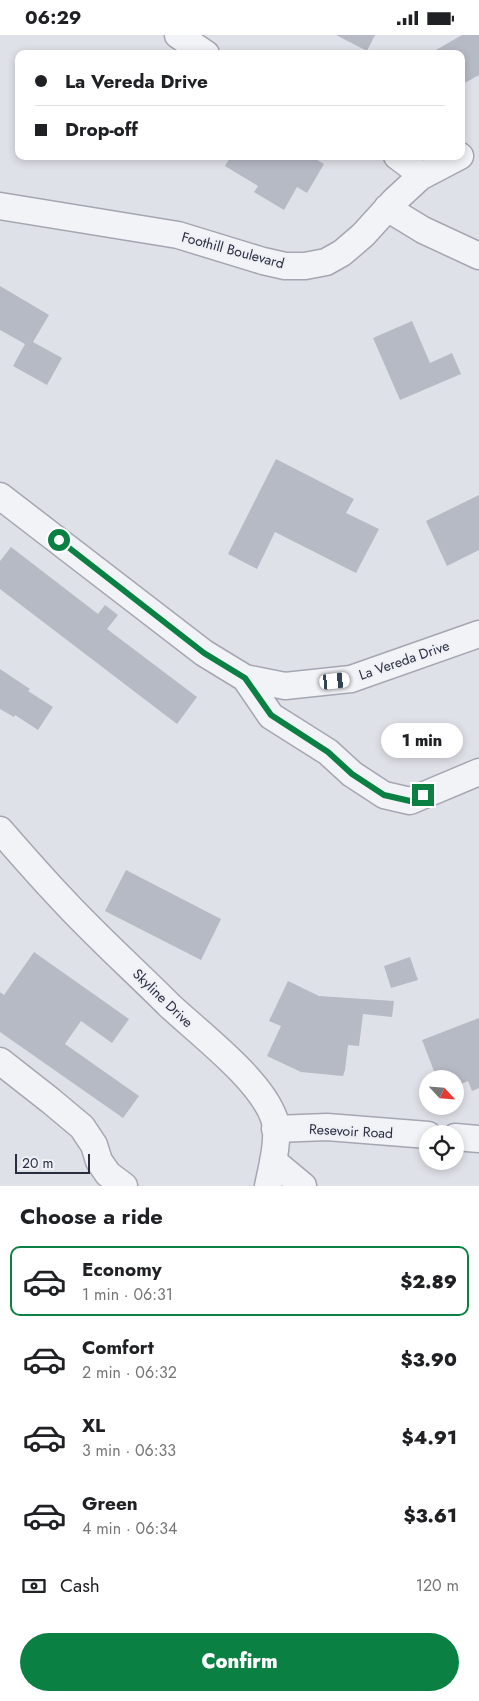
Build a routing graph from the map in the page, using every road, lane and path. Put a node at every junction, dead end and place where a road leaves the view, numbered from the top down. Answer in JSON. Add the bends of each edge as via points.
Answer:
{"nodes":[{"id":1,"x":178,"y":35,"type":"edge"},
{"id":2,"x":200,"y":50,"type":"edge"},
{"id":3,"x":479,"y":147,"type":"edge"},
{"id":4,"x":465,"y":154,"type":"edge"},
{"id":5,"x":402,"y":160,"type":"edge"},
{"id":6,"x":453,"y":160,"type":"edge"},
{"id":7,"x":420,"y":177,"type":"junction"},
{"id":8,"x":0,"y":206,"type":"edge"},
{"id":9,"x":387,"y":208,"type":"junction"},
{"id":10,"x":479,"y":256,"type":"edge"},
{"id":11,"x":0,"y":496,"type":"edge"},
{"id":12,"x":479,"y":634,"type":"edge"},
{"id":13,"x":245,"y":678,"type":"junction"},
{"id":14,"x":479,"y":772,"type":"edge"},
{"id":15,"x":0,"y":830,"type":"edge"},
{"id":16,"x":0,"y":1061,"type":"edge"},
{"id":17,"x":275,"y":1129,"type":"junction"},
{"id":18,"x":419,"y":1134,"type":"edge"},
{"id":19,"x":464,"y":1138,"type":"edge"},
{"id":20,"x":479,"y":1139,"type":"edge"},
{"id":21,"x":273,"y":1161,"type":"junction"},
{"id":22,"x":124,"y":1186,"type":"edge"},
{"id":23,"x":268,"y":1186,"type":"edge"},
{"id":24,"x":303,"y":1186,"type":"edge"}],
"edges":[{"from":1,"to":2,"type":"street"},
{"from":3,"to":4,"type":"street","name":"Foothill Boulevard"},
{"from":5,"to":7,"type":"street"},
{"from":6,"to":7,"type":"street","name":"Foothill Boulevard"},
{"from":7,"to":9,"type":"street","name":"Foothill Boulevard"},
{"from":8,"to":9,"type":"street","name":"Foothill Boulevard","via":[[178,235],[285,266],[326,263],[363,235]]},
{"from":9,"to":10,"type":"street","via":[[423,230]]},
{"from":11,"to":13,"type":"street","name":"La Vereda Drive","via":[[204,653]]},
{"from":12,"to":13,"type":"street","name":"La Vereda Drive","via":[[351,679],[285,686]]},
{"from":13,"to":14,"type":"street","via":[[271,715],[328,752],[352,774],[384,795],[410,801]]},
{"from":15,"to":17,"type":"street","name":"Skyline Drive","via":[[62,899],[242,1073],[268,1106],[275,1120]]},
{"from":16,"to":22,"type":"street","via":[[82,1127],[94,1145],[99,1161]]},
{"from":17,"to":18,"type":"street","name":"Resevoir Road","via":[[327,1127]]},
{"from":17,"to":21,"type":"street","name":"Skyline Drive"},
{"from":19,"to":20,"type":"street"},
{"from":21,"to":23,"type":"street","name":"Skyline Drive"},
{"from":21,"to":24,"type":"street"}]}
